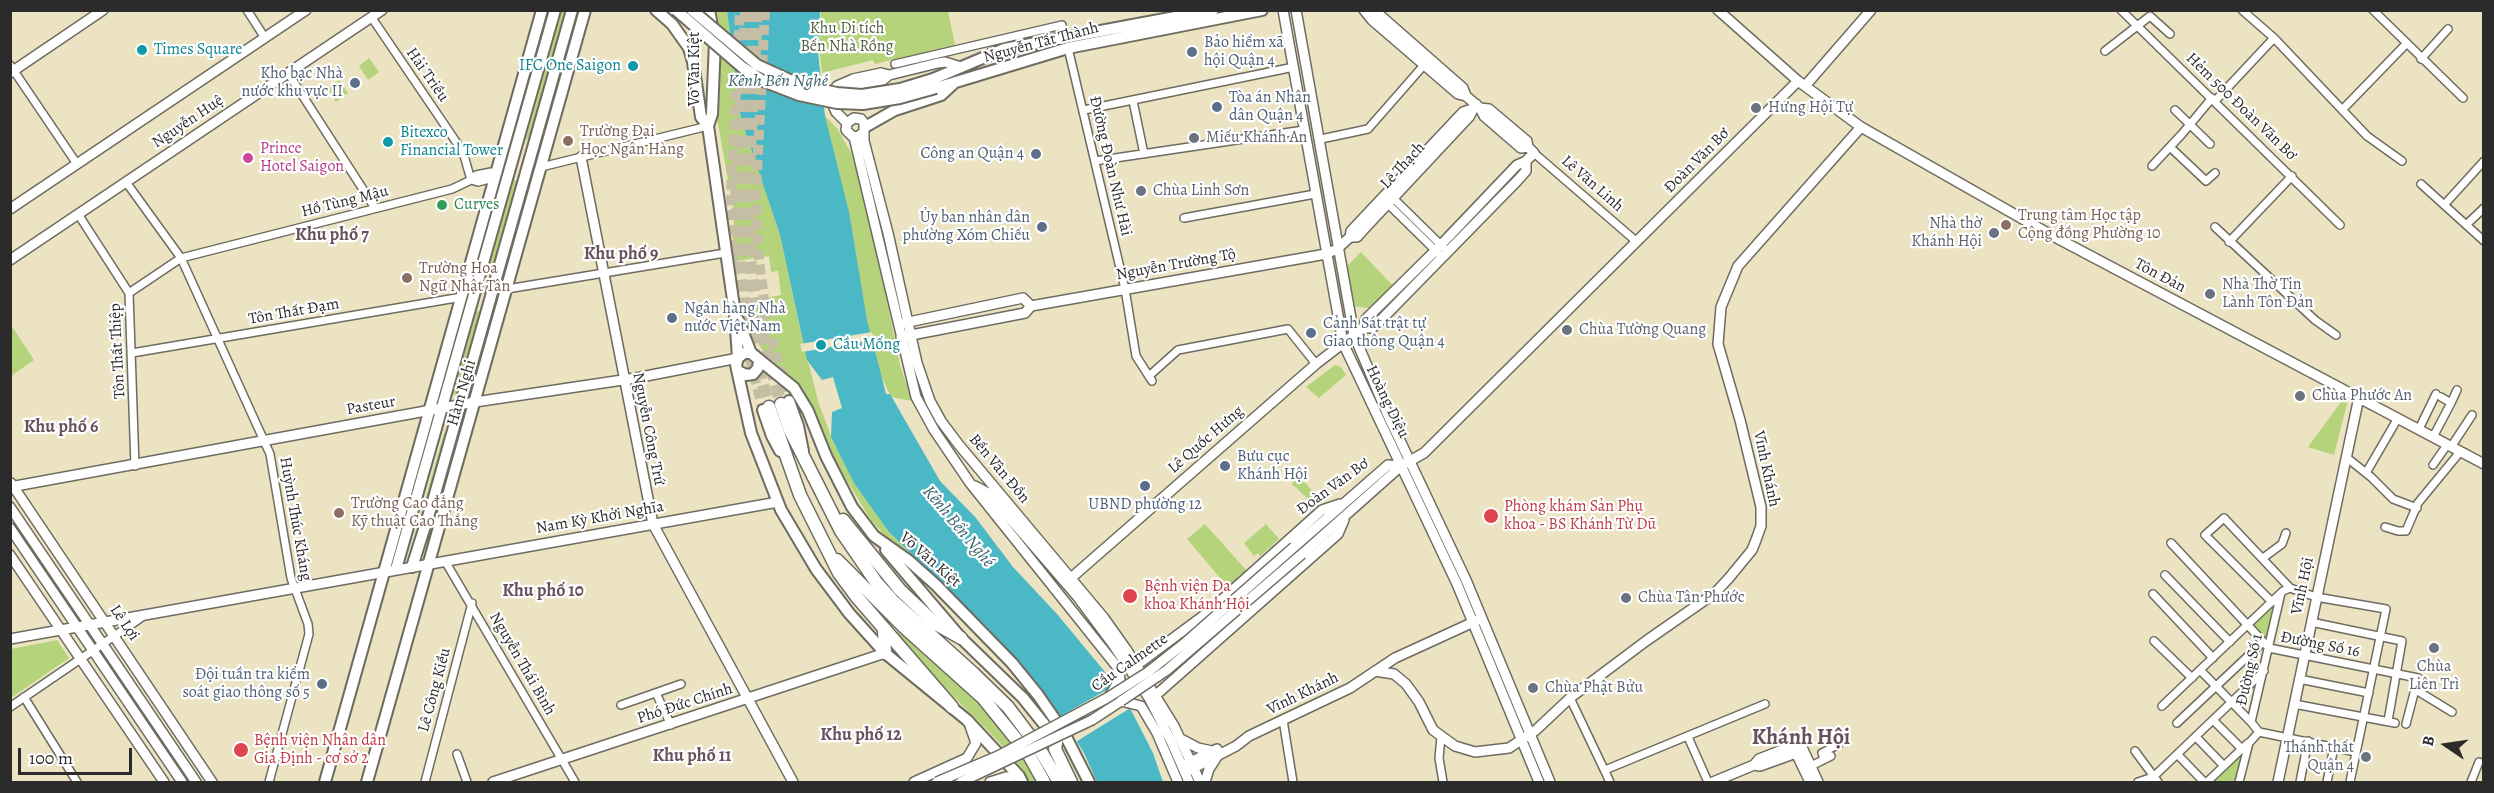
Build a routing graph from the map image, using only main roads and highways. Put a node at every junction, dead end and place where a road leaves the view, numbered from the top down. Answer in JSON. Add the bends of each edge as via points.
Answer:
{"nodes":[{"id":1,"x":542,"y":10,"type":"edge"},
{"id":2,"x":555,"y":10,"type":"edge"},
{"id":3,"x":572,"y":10,"type":"edge"},
{"id":4,"x":585,"y":10,"type":"edge"},
{"id":5,"x":656,"y":10,"type":"edge"},
{"id":6,"x":676,"y":10,"type":"edge"},
{"id":7,"x":692,"y":10,"type":"edge"},
{"id":8,"x":709,"y":10,"type":"edge"},
{"id":9,"x":1213,"y":10,"type":"edge"},
{"id":10,"x":1262,"y":10,"type":"edge"},
{"id":11,"x":1066,"y":43,"type":"junction"},
{"id":12,"x":954,"y":82,"type":"junction"},
{"id":13,"x":934,"y":84,"type":"junction"},
{"id":14,"x":708,"y":126,"type":"junction"},
{"id":15,"x":861,"y":132,"type":"road end"},
{"id":16,"x":541,"y":167,"type":"junction"},
{"id":17,"x":527,"y":169,"type":"junction"},
{"id":18,"x":510,"y":172,"type":"junction"},
{"id":19,"x":497,"y":173,"type":"junction"},
{"id":20,"x":493,"y":291,"type":"junction"},
{"id":21,"x":476,"y":295,"type":"junction"},
{"id":22,"x":462,"y":297,"type":"junction"},
{"id":23,"x":735,"y":314,"type":"junction"},
{"id":24,"x":755,"y":357,"type":"junction"},
{"id":25,"x":738,"y":358,"type":"junction"},
{"id":26,"x":738,"y":371,"type":"junction"},
{"id":27,"x":827,"y":501,"type":"junction"},
{"id":28,"x":407,"y":531,"type":"junction"},
{"id":29,"x":874,"y":536,"type":"junction"},
{"id":30,"x":830,"y":553,"type":"junction"},
{"id":31,"x":412,"y":567,"type":"road end"},
{"id":32,"x":396,"y":569,"type":"road end"},
{"id":33,"x":868,"y":569,"type":"junction"},
{"id":34,"x":890,"y":569,"type":"junction"},
{"id":35,"x":384,"y":572,"type":"junction"},
{"id":36,"x":884,"y":629,"type":"junction"},
{"id":37,"x":961,"y":638,"type":"joint"},
{"id":38,"x":885,"y":653,"type":"junction"},
{"id":39,"x":952,"y":707,"type":"junction"},
{"id":40,"x":1053,"y":733,"type":"joint"},
{"id":41,"x":1020,"y":779,"type":"edge"},
{"id":42,"x":325,"y":783,"type":"edge"},
{"id":43,"x":367,"y":783,"type":"edge"},
{"id":44,"x":1044,"y":783,"type":"edge"},
{"id":45,"x":1059,"y":783,"type":"edge"},
{"id":46,"x":1065,"y":783,"type":"edge"},
{"id":47,"x":1071,"y":783,"type":"edge"},
{"id":48,"x":1089,"y":783,"type":"edge"}],
"edges":[{"from":1,"to":19,"type":"main road","name":"Hàm Nghi"},
{"from":2,"to":18,"type":"main road","name":"Hàm Nghi"},
{"from":3,"to":17,"type":"main road","name":"Hàm Nghi"},
{"from":4,"to":16,"type":"main road","name":"Hàm Nghi"},
{"from":5,"to":14,"type":"main road","name":"Võ Văn Kiệt","via":[[689,48],[701,117]]},
{"from":6,"to":13,"type":"main road","bridge":true,"via":[[741,67],[799,95],[863,104],[900,98]]},
{"from":7,"to":13,"type":"main road","bridge":true,"via":[[757,66],[803,86],[862,94]]},
{"from":8,"to":14,"type":"main road","name":"Võ Văn Kiệt","via":[[715,41],[712,114]]},
{"from":9,"to":11,"type":"main road","name":"Nguyễn Tất Thành"},
{"from":10,"to":11,"type":"main road","name":"Nguyễn Tất Thành"},
{"from":11,"to":12,"type":"main road","name":"Nguyễn Tất Thành"},
{"from":11,"to":13,"type":"main road","name":"Nguyễn Tất Thành","via":[[1004,49],[961,67]]},
{"from":12,"to":13,"type":"main road","name":"Nguyễn Tất Thành"},
{"from":12,"to":15,"type":"main road","via":[[941,95],[895,110]]},
{"from":14,"to":23,"type":"main road","name":"Võ Văn Kiệt"},
{"from":16,"to":17,"type":"main road"},
{"from":16,"to":43,"type":"main road","name":"Hàm Nghi"},
{"from":17,"to":18,"type":"main road"},
{"from":17,"to":20,"type":"main road","name":"Hàm Nghi"},
{"from":18,"to":19,"type":"main road"},
{"from":18,"to":21,"type":"main road","name":"Hàm Nghi"},
{"from":19,"to":22,"type":"main road","name":"Hàm Nghi"},
{"from":20,"to":21,"type":"main road"},
{"from":20,"to":31,"type":"main road","name":"Hàm Nghi"},
{"from":21,"to":22,"type":"main road"},
{"from":21,"to":28,"type":"main road","name":"Hàm Nghi"},
{"from":22,"to":35,"type":"main road","name":"Hàm Nghi"},
{"from":23,"to":24,"type":"main road","name":"Võ Văn Kiệt"},
{"from":23,"to":25,"type":"main road","name":"Võ Văn Kiệt"},
{"from":24,"to":25,"type":"main road","via":[[744,353]]},
{"from":24,"to":26,"type":"main road","via":[[758,368],[753,374]]},
{"from":24,"to":29,"type":"main road","name":"Võ Văn Kiệt","via":[[802,399],[838,483]]},
{"from":25,"to":26,"type":"main road"},
{"from":26,"to":38,"type":"main road","via":[[751,433],[794,534],[831,590]]},
{"from":27,"to":30,"type":"highway","via":[[776,405],[787,462]]},
{"from":27,"to":33,"type":"highway"},
{"from":27,"to":34,"type":"highway"},
{"from":28,"to":32,"type":"main road","name":"Hàm Nghi"},
{"from":28,"to":35,"type":"main road"},
{"from":29,"to":34,"type":"main road"},
{"from":29,"to":48,"type":"main road","name":"Võ Văn Kiệt","via":[[936,585],[1011,663],[1064,731]]},
{"from":30,"to":36,"type":"highway","via":[[847,585]]},
{"from":30,"to":44,"type":"highway","via":[[896,620],[983,698],[1029,755]]},
{"from":33,"to":45,"type":"highway","via":[[893,601],[1008,707]]},
{"from":33,"to":46,"type":"highway","via":[[1011,703],[1043,744]]},
{"from":34,"to":37,"type":"highway","via":[[936,624]]},
{"from":35,"to":42,"type":"main road","name":"Hàm Nghi"},
{"from":36,"to":38,"type":"highway"},
{"from":36,"to":39,"type":"highway"},
{"from":37,"to":40,"type":"main road"},
{"from":38,"to":39,"type":"main road"},
{"from":39,"to":41,"type":"main road"},
{"from":40,"to":47,"type":"highway","via":[[1055,749]]}]}
